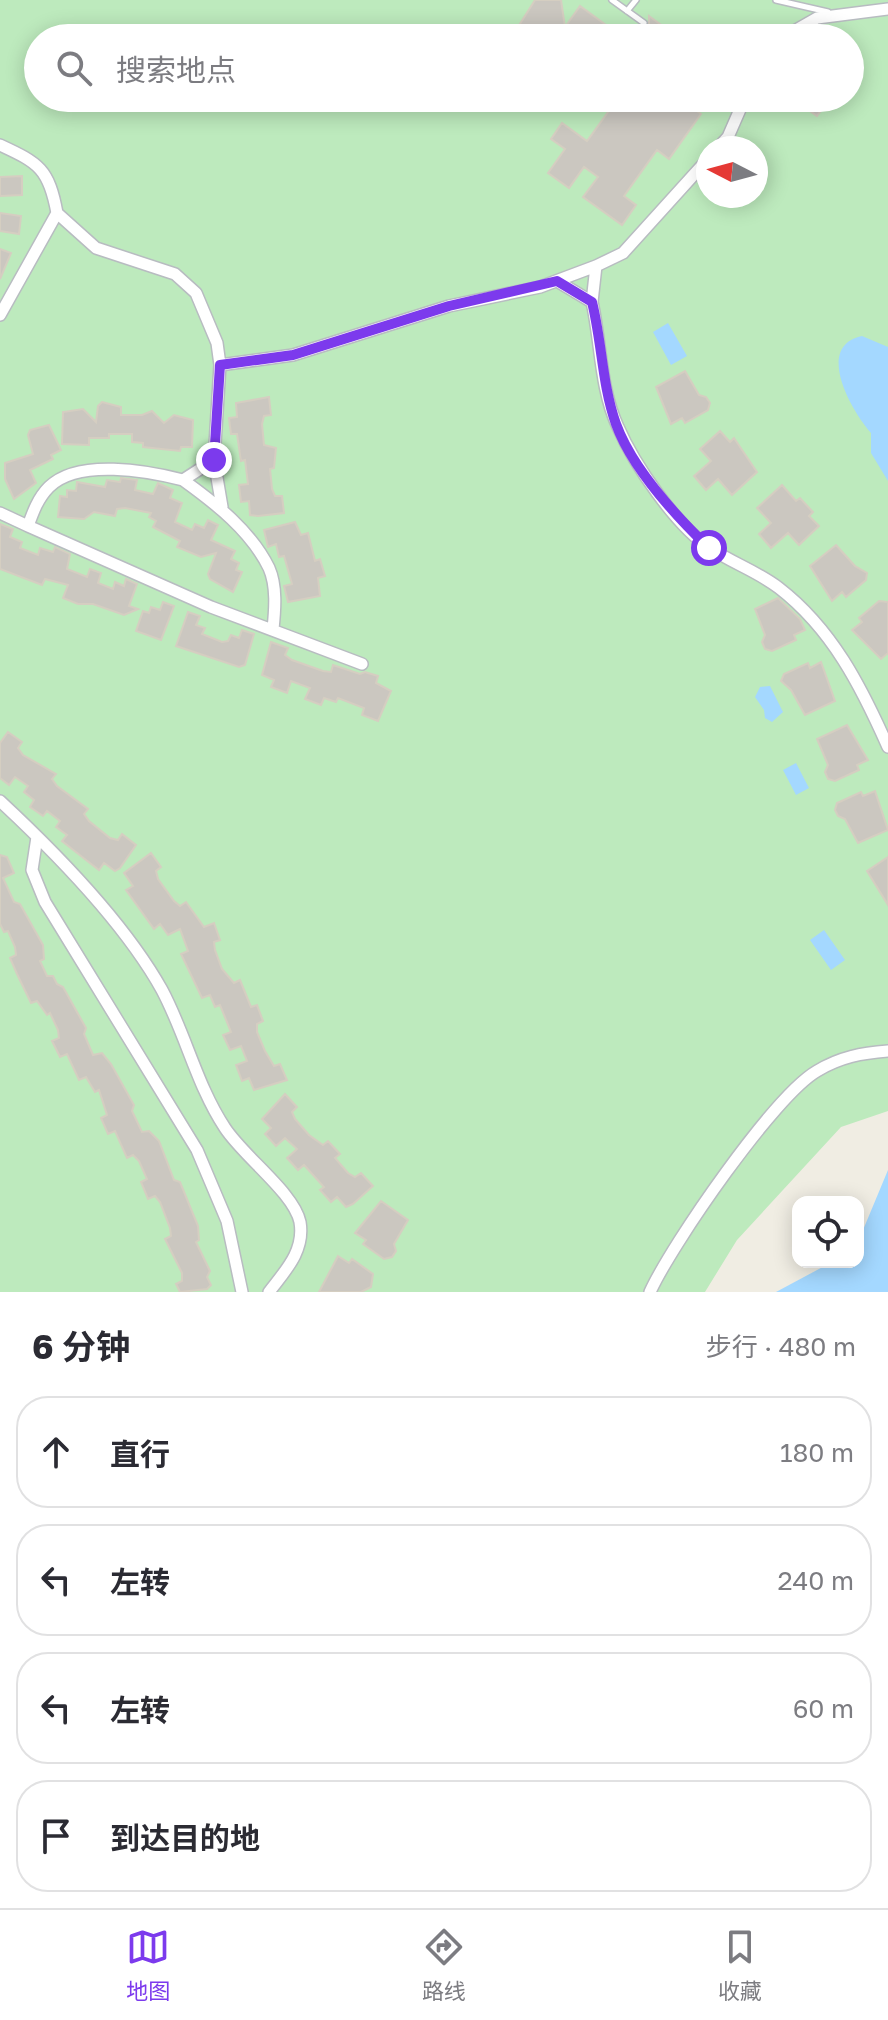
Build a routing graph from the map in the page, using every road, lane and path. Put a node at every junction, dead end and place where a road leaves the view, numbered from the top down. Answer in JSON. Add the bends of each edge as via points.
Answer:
{"nodes":[{"id":1,"x":612,"y":0,"type":"edge"},
{"id":2,"x":636,"y":0,"type":"edge"},
{"id":3,"x":776,"y":0,"type":"edge"},
{"id":4,"x":888,"y":9,"type":"edge"},
{"id":5,"x":627,"y":11,"type":"junction"},
{"id":6,"x":849,"y":14,"type":"junction"},
{"id":7,"x":644,"y":23,"type":"dead end"},
{"id":8,"x":806,"y":24,"type":"edge"},
{"id":9,"x":739,"y":112,"type":"edge"},
{"id":10,"x":728,"y":136,"type":"edge"},
{"id":11,"x":0,"y":145,"type":"edge"},
{"id":12,"x":696,"y":172,"type":"edge"},
{"id":13,"x":57,"y":213,"type":"junction"},
{"id":14,"x":596,"y":266,"type":"junction"},
{"id":15,"x":557,"y":281,"type":"junction"},
{"id":16,"x":592,"y":302,"type":"junction"},
{"id":17,"x":0,"y":315,"type":"edge"},
{"id":18,"x":220,"y":365,"type":"junction"},
{"id":19,"x":214,"y":460,"type":"junction"},
{"id":20,"x":183,"y":480,"type":"junction"},
{"id":21,"x":222,"y":507,"type":"junction"},
{"id":22,"x":0,"y":513,"type":"edge"},
{"id":23,"x":28,"y":526,"type":"junction"},
{"id":24,"x":273,"y":629,"type":"junction"},
{"id":25,"x":362,"y":664,"type":"dead end"},
{"id":26,"x":888,"y":747,"type":"edge"},
{"id":27,"x":0,"y":801,"type":"edge"},
{"id":28,"x":37,"y":837,"type":"junction"},
{"id":29,"x":888,"y":1051,"type":"edge"},
{"id":30,"x":242,"y":1292,"type":"edge"},
{"id":31,"x":269,"y":1292,"type":"edge"},
{"id":32,"x":650,"y":1292,"type":"edge"}],
"edges":[{"from":1,"to":5,"type":"lane"},
{"from":2,"to":5,"type":"lane"},
{"from":3,"to":6,"type":"lane"},
{"from":4,"to":6,"type":"street"},
{"from":5,"to":7,"type":"lane"},
{"from":6,"to":8,"type":"street"},
{"from":9,"to":10,"type":"street"},
{"from":11,"to":13,"type":"street","via":[[39,164],[52,186]]},
{"from":12,"to":14,"type":"street","via":[[623,253]]},
{"from":13,"to":17,"type":"street"},
{"from":13,"to":18,"type":"street","via":[[96,248],[175,274],[196,293],[217,343]]},
{"from":14,"to":15,"type":"street"},
{"from":14,"to":16,"type":"street"},
{"from":15,"to":16,"type":"street"},
{"from":15,"to":18,"type":"street","via":[[449,306],[293,355]]},
{"from":16,"to":26,"type":"street","via":[[617,426],[650,481],[709,548],[781,589],[832,640],[860,682]]},
{"from":18,"to":19,"type":"street"},
{"from":19,"to":20,"type":"street"},
{"from":19,"to":21,"type":"street"},
{"from":20,"to":21,"type":"street"},
{"from":20,"to":23,"type":"street","via":[[145,471],[71,475],[50,486]]},
{"from":21,"to":24,"type":"street","via":[[269,569]]},
{"from":22,"to":23,"type":"street"},
{"from":23,"to":24,"type":"street"},
{"from":24,"to":25,"type":"street"},
{"from":27,"to":28,"type":"street"},
{"from":28,"to":30,"type":"street","via":[[32,870],[45,902],[203,1162],[227,1221]]},
{"from":28,"to":31,"type":"street","via":[[149,969],[224,1127],[294,1205],[301,1231],[298,1249]]},
{"from":29,"to":32,"type":"street","via":[[847,1056],[815,1072],[788,1096],[664,1260]]}]}
